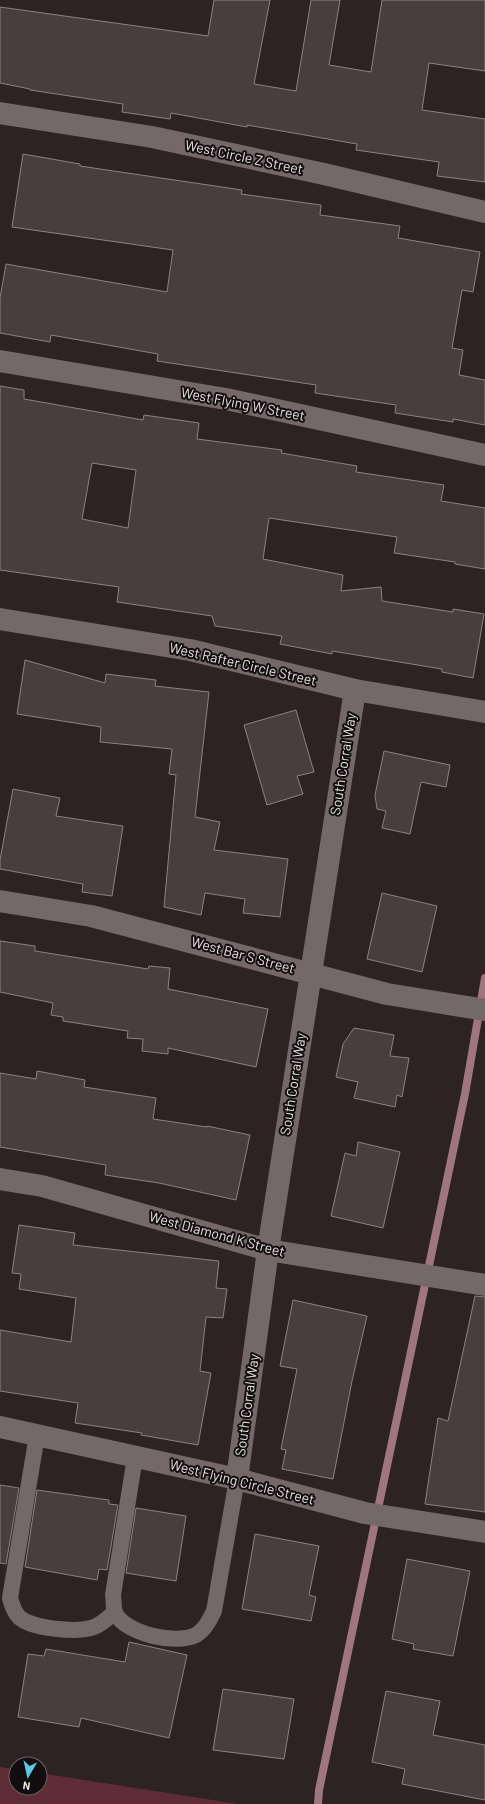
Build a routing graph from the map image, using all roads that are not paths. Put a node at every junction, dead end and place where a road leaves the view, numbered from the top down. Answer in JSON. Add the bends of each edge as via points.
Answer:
{"nodes":[{"id":1,"x":0,"y":114,"type":"edge"},
{"id":2,"x":485,"y":212,"type":"edge"},
{"id":3,"x":0,"y":361,"type":"edge"},
{"id":4,"x":485,"y":455,"type":"edge"},
{"id":5,"x":0,"y":619,"type":"edge"},
{"id":6,"x":355,"y":690,"type":"junction"},
{"id":7,"x":485,"y":712,"type":"edge"},
{"id":8,"x":0,"y":901,"type":"edge"},
{"id":9,"x":310,"y":973,"type":"junction"},
{"id":10,"x":485,"y":1010,"type":"edge"},
{"id":11,"x":0,"y":1179,"type":"edge"},
{"id":12,"x":268,"y":1250,"type":"junction"},
{"id":13,"x":485,"y":1285,"type":"edge"},
{"id":14,"x":0,"y":1427,"type":"edge"},
{"id":15,"x":37,"y":1435,"type":"junction"},
{"id":16,"x":135,"y":1457,"type":"junction"},
{"id":17,"x":237,"y":1479,"type":"junction"},
{"id":18,"x":485,"y":1532,"type":"edge"},
{"id":19,"x":115,"y":1612,"type":"junction"}],
"edges":[{"from":1,"to":2,"type":"street","name":"West Circle Z Street","via":[[152,137]]},
{"from":3,"to":4,"type":"street","name":"West Flying W Street","via":[[226,399]]},
{"from":5,"to":6,"type":"street","name":"West Rafter Circle Street","via":[[190,650]]},
{"from":6,"to":7,"type":"street","name":"West Rafter Circle Street"},
{"from":6,"to":9,"type":"street","name":"South Corral Way"},
{"from":8,"to":9,"type":"street","name":"West Bar S Street","via":[[91,916]]},
{"from":9,"to":10,"type":"street","name":"West Bar S Street","via":[[387,994]]},
{"from":9,"to":12,"type":"street","name":"South Corral Way"},
{"from":11,"to":12,"type":"street","name":"West Diamond K Street","via":[[42,1186]]},
{"from":12,"to":13,"type":"street","name":"West Diamond K Street"},
{"from":12,"to":17,"type":"street","name":"South Corral Way"},
{"from":14,"to":15,"type":"street","name":"West Flying Circle Street"},
{"from":15,"to":16,"type":"street","name":"West Flying Circle Street"},
{"from":15,"to":19,"type":"lane","via":[[11,1590],[10,1598],[14,1610],[20,1618],[30,1624],[77,1630],[94,1627]]},
{"from":16,"to":17,"type":"street","name":"West Flying Circle Street"},
{"from":16,"to":19,"type":"lane","via":[[113,1594]]},
{"from":17,"to":18,"type":"street","name":"West Flying Circle Street","via":[[365,1513]]},
{"from":17,"to":19,"type":"lane","via":[[214,1611],[207,1624],[196,1634],[181,1639],[147,1635],[129,1628]]}]}
